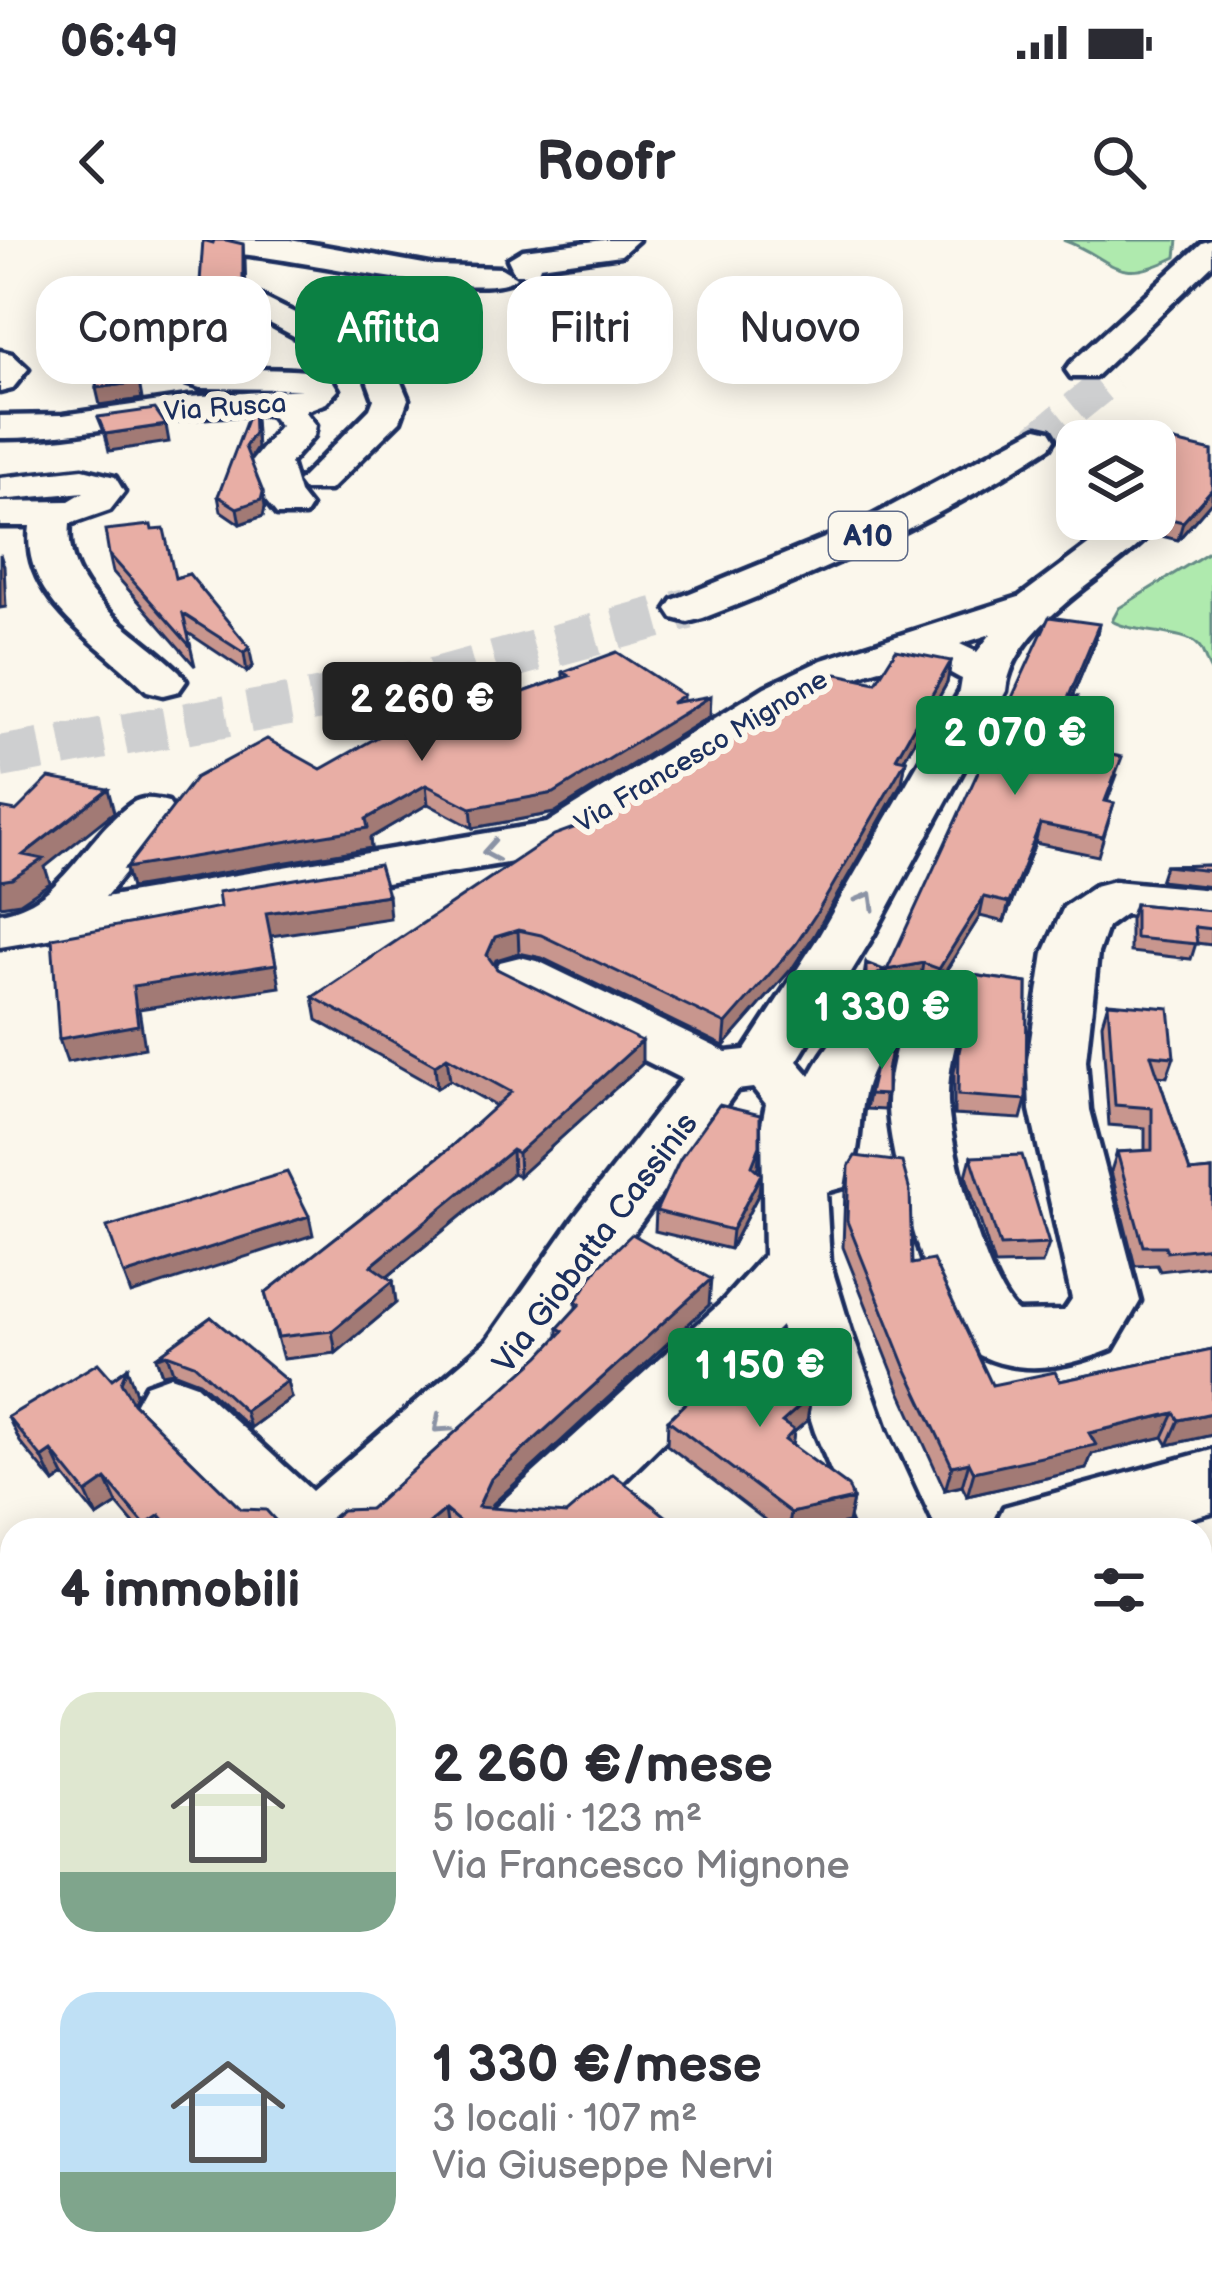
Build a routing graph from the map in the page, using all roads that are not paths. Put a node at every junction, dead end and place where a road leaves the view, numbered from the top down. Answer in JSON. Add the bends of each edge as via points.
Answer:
{"nodes":[{"id":1,"x":622,"y":240,"type":"edge"},
{"id":2,"x":1212,"y":249,"type":"edge"},
{"id":3,"x":1212,"y":279,"type":"edge"},
{"id":4,"x":295,"y":317,"type":"edge"},
{"id":5,"x":0,"y":361,"type":"edge"},
{"id":6,"x":271,"y":379,"type":"edge"},
{"id":7,"x":0,"y":382,"type":"edge"},
{"id":8,"x":388,"y":384,"type":"edge"},
{"id":9,"x":296,"y":401,"type":"junction"},
{"id":10,"x":0,"y":427,"type":"edge"},
{"id":11,"x":374,"y":428,"type":"junction"},
{"id":12,"x":1022,"y":435,"type":"tunnel mouth"},
{"id":13,"x":0,"y":489,"type":"edge"},
{"id":14,"x":0,"y":514,"type":"edge"},
{"id":15,"x":51,"y":514,"type":"junction"},
{"id":16,"x":1121,"y":540,"type":"edge"},
{"id":17,"x":677,"y":600,"type":"tunnel mouth"},
{"id":18,"x":1034,"y":606,"type":"junction"},
{"id":19,"x":903,"y":649,"type":"junction"},
{"id":20,"x":985,"y":673,"type":"junction"},
{"id":21,"x":163,"y":681,"type":"dead end"},
{"id":22,"x":150,"y":813,"type":"dead end"},
{"id":23,"x":1212,"y":906,"type":"edge"},
{"id":24,"x":16,"y":928,"type":"edge"},
{"id":25,"x":520,"y":975,"type":"edge"},
{"id":26,"x":742,"y":1070,"type":"junction"},
{"id":27,"x":796,"y":1238,"type":"junction"},
{"id":28,"x":171,"y":1405,"type":"dead end"},
{"id":29,"x":1212,"y":1481,"type":"edge"},
{"id":30,"x":289,"y":1518,"type":"edge"},
{"id":31,"x":334,"y":1518,"type":"edge"},
{"id":32,"x":536,"y":1518,"type":"edge"},
{"id":33,"x":888,"y":1518,"type":"edge"},
{"id":34,"x":1075,"y":1518,"type":"edge"}],
"edges":[{"from":1,"to":4,"type":"main road","via":[[611,249],[523,259],[514,272],[423,272],[238,245],[273,269],[277,303]]},
{"from":2,"to":3,"type":"main road","via":[[1098,373]]},
{"from":5,"to":7,"type":"main road","via":[[11,369]]},
{"from":6,"to":9,"type":"main road","name":"Via Rusca","via":[[321,386]]},
{"from":8,"to":11,"type":"main road","via":[[387,413]]},
{"from":9,"to":10,"type":"main road","name":"Via Rusca"},
{"from":9,"to":11,"type":"main road"},
{"from":9,"to":11,"type":"main road","via":[[296,436],[272,461],[281,496],[304,494]]},
{"from":12,"to":17,"type":"main road","number":"A10","via":[[986,474],[878,532]]},
{"from":13,"to":15,"type":"main road","via":[[102,485],[98,502]]},
{"from":14,"to":15,"type":"main road"},
{"from":15,"to":21,"type":"main road","via":[[46,551],[59,587]]},
{"from":16,"to":18,"type":"main road","name":"Via Francesco Mignone"},
{"from":18,"to":19,"type":"main road","name":"Via Francesco Mignone"},
{"from":18,"to":20,"type":"main road","name":"Via Francesco Mignone"},
{"from":19,"to":20,"type":"main road","name":"Via Francesco Mignone","via":[[966,656]]},
{"from":19,"to":24,"type":"main road","name":"Via Francesco Mignone","one_way":true,"via":[[866,656],[780,700],[579,828],[548,839]]},
{"from":26,"to":20,"type":"main road","name":"Via Francesco Mignone","one_way":true,"via":[[891,857]]},
{"from":22,"to":24,"type":"main road","via":[[80,893]]},
{"from":23,"to":27,"type":"main road","via":[[1114,897],[1082,919],[1071,953],[1057,1060],[1060,1110],[1106,1301],[1088,1330],[1047,1342],[981,1321],[919,1122],[920,1065],[933,1020],[915,1006],[884,1011],[833,1087],[821,1181]]},
{"from":25,"to":26,"type":"main road"},
{"from":26,"to":27,"type":"main road","via":[[782,1080],[796,1104]]},
{"from":26,"to":31,"type":"main road","name":"Via Giobatta Cassinis","one_way":true,"via":[[596,1236],[513,1359]]},
{"from":27,"to":32,"type":"main road","via":[[746,1321]]},
{"from":27,"to":33,"type":"main road","via":[[838,1396]]},
{"from":28,"to":30,"type":"main road"},
{"from":29,"to":34,"type":"main road"}]}
